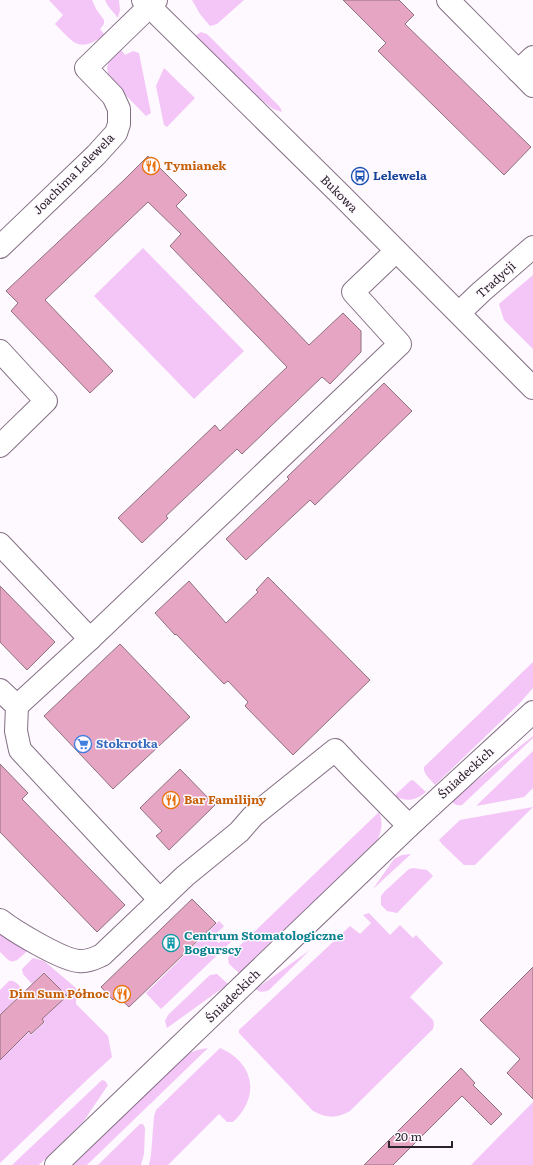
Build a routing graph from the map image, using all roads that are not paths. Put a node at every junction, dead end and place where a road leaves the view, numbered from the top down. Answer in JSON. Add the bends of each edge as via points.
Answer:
{"nodes":[{"id":1,"x":448,"y":0,"type":"edge"},
{"id":2,"x":149,"y":2,"type":"edge"},
{"id":3,"x":528,"y":71,"type":"edge"},
{"id":4,"x":533,"y":247,"type":"edge"},
{"id":5,"x":0,"y":248,"type":"edge"},
{"id":6,"x":396,"y":251,"type":"junction"},
{"id":7,"x":459,"y":314,"type":"junction"},
{"id":8,"x":0,"y":351,"type":"edge"},
{"id":9,"x":533,"y":388,"type":"edge"},
{"id":10,"x":0,"y":446,"type":"edge"},
{"id":11,"x":0,"y":544,"type":"edge"},
{"id":12,"x":90,"y":639,"type":"junction"},
{"id":13,"x":0,"y":690,"type":"edge"},
{"id":14,"x":17,"y":706,"type":"junction"},
{"id":15,"x":530,"y":713,"type":"edge"},
{"id":16,"x":409,"y":826,"type":"junction"},
{"id":17,"x":160,"y":900,"type":"junction"},
{"id":18,"x":0,"y":920,"type":"edge"},
{"id":19,"x":56,"y":1165,"type":"edge"}],
"edges":[{"from":1,"to":3,"type":"street"},
{"from":2,"to":5,"type":"street","name":"Joachima Lelewela","via":[[86,68],[113,96],[119,109],[120,124],[116,133],[96,156]]},
{"from":2,"to":6,"type":"street","name":"Bukowa"},
{"from":4,"to":7,"type":"street","name":"Tradycji"},
{"from":6,"to":7,"type":"street","name":"Bukowa"},
{"from":6,"to":12,"type":"street","via":[[353,292],[400,344]]},
{"from":7,"to":9,"type":"street","name":"Bukowa"},
{"from":8,"to":10,"type":"street","via":[[46,401]]},
{"from":11,"to":12,"type":"street"},
{"from":12,"to":14,"type":"street"},
{"from":13,"to":14,"type":"street"},
{"from":14,"to":17,"type":"street","via":[[16,731],[20,750]]},
{"from":15,"to":16,"type":"street","name":"Śniadeckich"},
{"from":16,"to":17,"type":"street","via":[[335,750],[253,816],[239,832]]},
{"from":16,"to":19,"type":"street","name":"Śniadeckich"},
{"from":17,"to":18,"type":"street","via":[[102,955],[90,961],[68,959]]}]}
